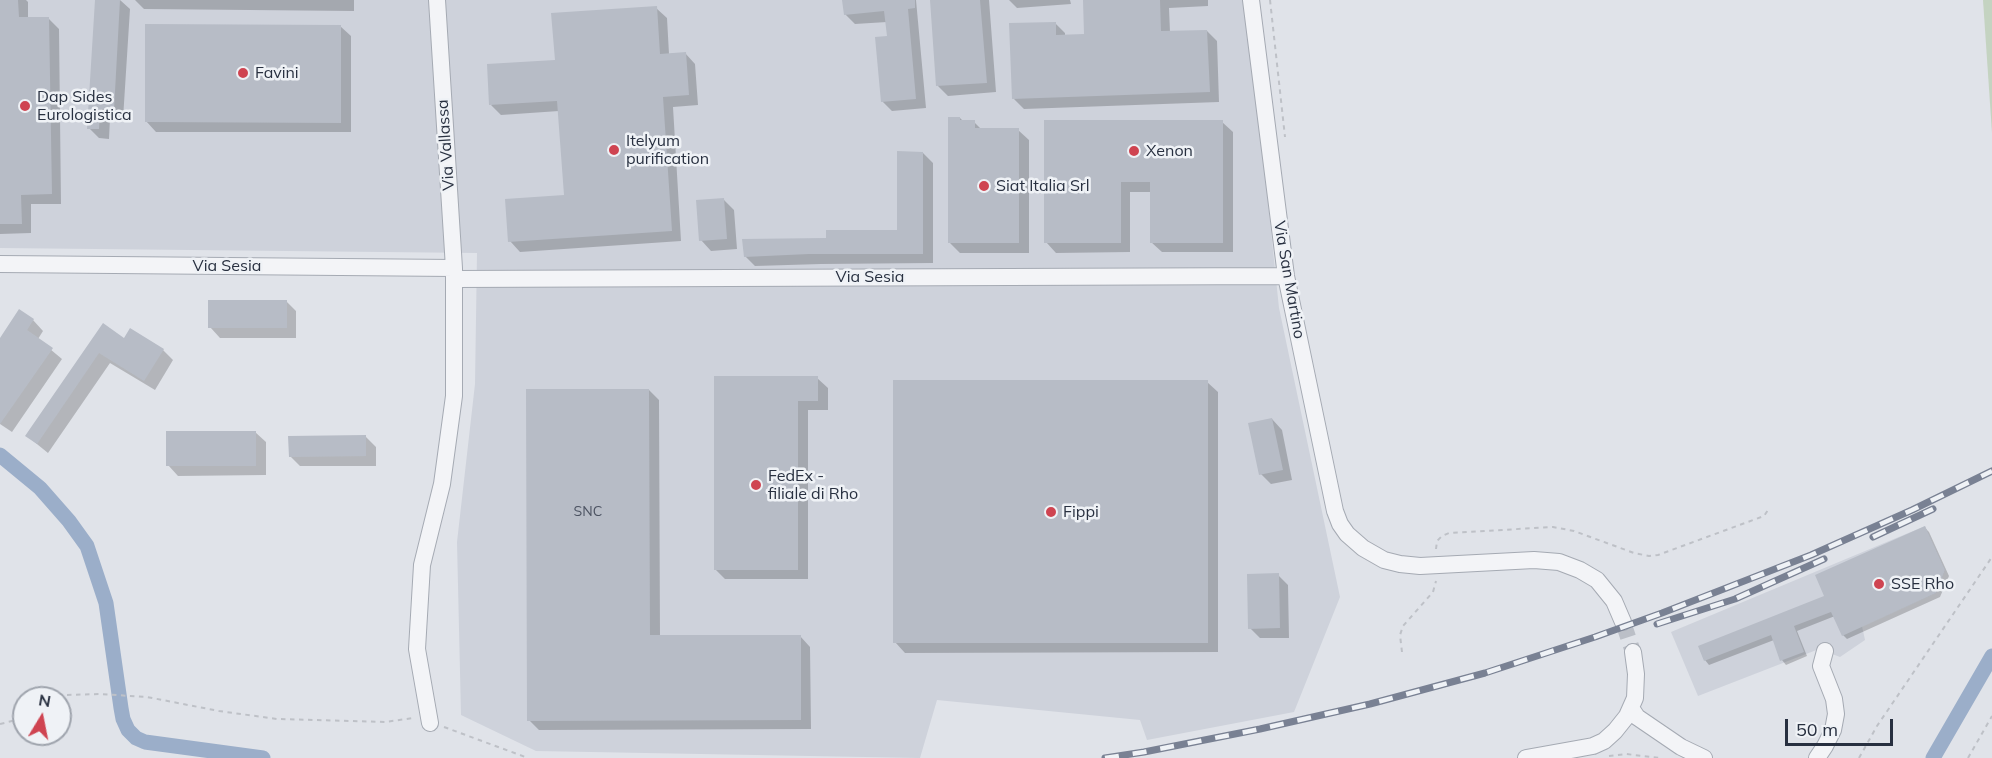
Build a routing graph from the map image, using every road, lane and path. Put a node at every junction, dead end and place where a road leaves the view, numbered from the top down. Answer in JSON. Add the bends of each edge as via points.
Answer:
{"nodes":[{"id":1,"x":437,"y":0,"type":"edge"},
{"id":2,"x":1251,"y":0,"type":"edge"},
{"id":3,"x":1270,"y":0,"type":"edge"},
{"id":4,"x":1286,"y":138,"type":"dead end"},
{"id":5,"x":0,"y":264,"type":"edge"},
{"id":6,"x":1286,"y":276,"type":"junction"},
{"id":7,"x":454,"y":279,"type":"junction"},
{"id":8,"x":1992,"y":557,"type":"edge"},
{"id":9,"x":1623,"y":622,"type":"tunnel mouth"},
{"id":10,"x":1825,"y":651,"type":"dead end"},
{"id":11,"x":1633,"y":652,"type":"tunnel mouth"},
{"id":12,"x":72,"y":695,"type":"edge"},
{"id":13,"x":1630,"y":708,"type":"junction"},
{"id":14,"x":1992,"y":716,"type":"edge"},
{"id":15,"x":430,"y":723,"type":"junction"},
{"id":16,"x":1605,"y":757,"type":"edge"},
{"id":17,"x":528,"y":758,"type":"edge"},
{"id":18,"x":1526,"y":758,"type":"edge"},
{"id":19,"x":1660,"y":758,"type":"edge"},
{"id":20,"x":1704,"y":758,"type":"edge"},
{"id":21,"x":1817,"y":758,"type":"edge"},
{"id":22,"x":1858,"y":758,"type":"edge"},
{"id":23,"x":1968,"y":758,"type":"edge"}],
"edges":[{"from":1,"to":7,"type":"street","name":"Via Vallassa"},
{"from":2,"to":6,"type":"street","name":"Via San Martino"},
{"from":3,"to":4,"type":"path"},
{"from":5,"to":7,"type":"street","name":"Via Sesia"},
{"from":6,"to":7,"type":"street","name":"Via Sesia"},
{"from":6,"to":9,"type":"street","name":"Via San Martino","via":[[1335,511],[1347,534],[1384,560],[1400,564],[1559,562],[1597,580],[1614,601]]},
{"from":7,"to":15,"type":"street","name":"Via Vallassa","via":[[454,396],[442,484],[422,565],[417,649]]},
{"from":8,"to":22,"type":"path"},
{"from":10,"to":21,"type":"street","via":[[1821,666],[1836,714],[1833,730]]},
{"from":11,"to":13,"type":"street","via":[[1635,698]]},
{"from":12,"to":15,"type":"path","via":[[147,697],[278,719],[385,722],[412,718]]},
{"from":13,"to":18,"type":"street","via":[[1604,741]]},
{"from":13,"to":20,"type":"street","via":[[1681,747]]},
{"from":14,"to":23,"type":"path"},
{"from":15,"to":17,"type":"path"},
{"from":16,"to":19,"type":"path","via":[[1626,754]]}]}
